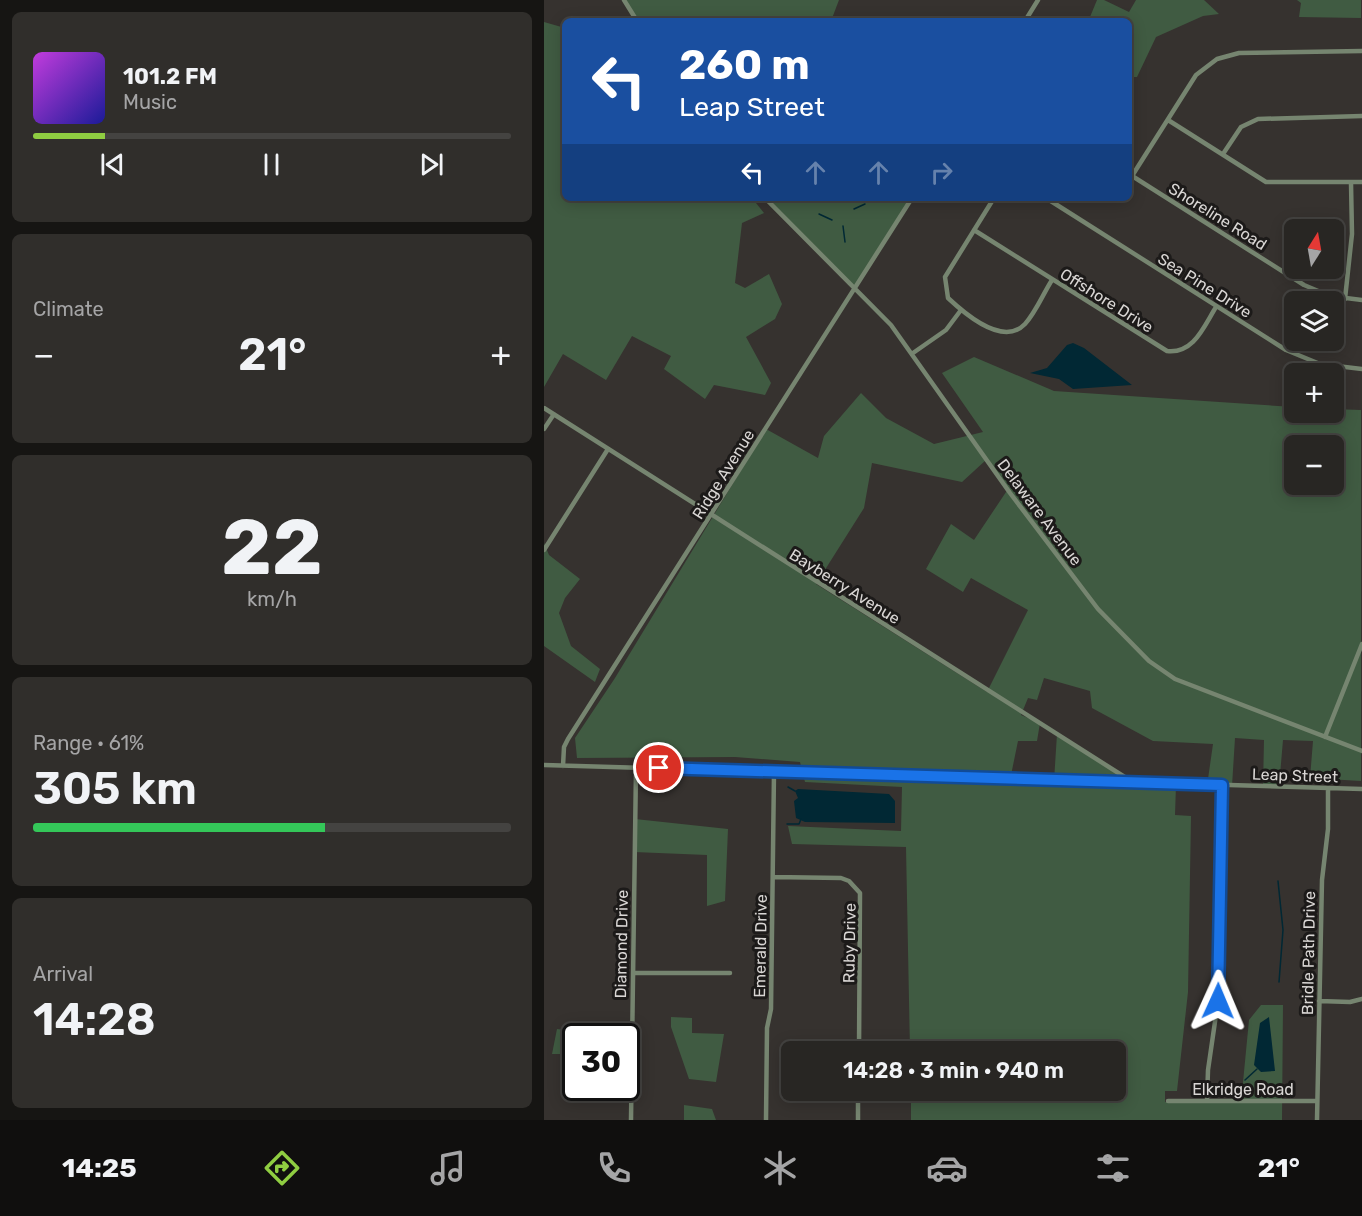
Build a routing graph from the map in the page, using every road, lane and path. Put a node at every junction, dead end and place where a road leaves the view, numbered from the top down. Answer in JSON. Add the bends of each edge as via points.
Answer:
{"nodes":[{"id":1,"x":624,"y":0,"type":"edge"},
{"id":2,"x":1038,"y":0,"type":"edge"},
{"id":3,"x":635,"y":18,"type":"edge"},
{"id":4,"x":1027,"y":18,"type":"edge"},
{"id":5,"x":1362,"y":51,"type":"edge"},
{"id":6,"x":1362,"y":116,"type":"edge"},
{"id":7,"x":1168,"y":120,"type":"junction"},
{"id":8,"x":1223,"y":154,"type":"junction"},
{"id":9,"x":1132,"y":172,"type":"edge"},
{"id":10,"x":1132,"y":176,"type":"edge"},
{"id":11,"x":1362,"y":182,"type":"edge"},
{"id":12,"x":1351,"y":183,"type":"junction"},
{"id":13,"x":768,"y":201,"type":"edge"},
{"id":14,"x":910,"y":201,"type":"edge"},
{"id":15,"x":992,"y":201,"type":"edge"},
{"id":16,"x":1050,"y":201,"type":"edge"},
{"id":17,"x":974,"y":230,"type":"junction"},
{"id":18,"x":1052,"y":280,"type":"junction"},
{"id":19,"x":854,"y":288,"type":"junction"},
{"id":20,"x":1345,"y":299,"type":"junction"},
{"id":21,"x":1362,"y":300,"type":"edge"},
{"id":22,"x":1216,"y":307,"type":"junction"},
{"id":23,"x":961,"y":310,"type":"junction"},
{"id":24,"x":913,"y":353,"type":"junction"},
{"id":25,"x":1362,"y":369,"type":"edge"},
{"id":26,"x":544,"y":408,"type":"edge"},
{"id":27,"x":554,"y":414,"type":"junction"},
{"id":28,"x":544,"y":429,"type":"edge"},
{"id":29,"x":608,"y":449,"type":"junction"},
{"id":30,"x":711,"y":514,"type":"junction"},
{"id":31,"x":544,"y":550,"type":"edge"},
{"id":32,"x":1362,"y":644,"type":"edge"},
{"id":33,"x":1326,"y":737,"type":"junction"},
{"id":34,"x":1362,"y":752,"type":"edge"},
{"id":35,"x":544,"y":765,"type":"edge"},
{"id":36,"x":564,"y":766,"type":"junction"},
{"id":37,"x":636,"y":768,"type":"junction"},
{"id":38,"x":774,"y":772,"type":"junction"},
{"id":39,"x":1134,"y":783,"type":"junction"},
{"id":40,"x":1222,"y":785,"type":"junction"},
{"id":41,"x":1328,"y":788,"type":"junction"},
{"id":42,"x":1362,"y":789,"type":"edge"},
{"id":43,"x":773,"y":877,"type":"junction"},
{"id":44,"x":633,"y":973,"type":"junction"},
{"id":45,"x":730,"y":974,"type":"dead end"},
{"id":46,"x":1362,"y":999,"type":"edge"},
{"id":47,"x":1319,"y":1001,"type":"junction"},
{"id":48,"x":859,"y":1041,"type":"edge"},
{"id":49,"x":858,"y":1101,"type":"edge"},
{"id":50,"x":1168,"y":1101,"type":"dead end"},
{"id":51,"x":1207,"y":1101,"type":"junction"},
{"id":52,"x":1317,"y":1101,"type":"junction"},
{"id":53,"x":631,"y":1120,"type":"edge"},
{"id":54,"x":766,"y":1120,"type":"edge"},
{"id":55,"x":858,"y":1120,"type":"edge"},
{"id":56,"x":1317,"y":1120,"type":"edge"}],
"edges":[{"from":1,"to":3,"type":"street"},
{"from":2,"to":4,"type":"street"},
{"from":5,"to":7,"type":"street","via":[[1224,56],[1196,75]]},
{"from":6,"to":8,"type":"street","via":[[1254,120],[1237,132]]},
{"from":7,"to":8,"type":"street"},
{"from":7,"to":9,"type":"street"},
{"from":8,"to":12,"type":"street","via":[[1266,182]]},
{"from":10,"to":20,"type":"street","name":"Shoreline Road","via":[[1304,285]]},
{"from":11,"to":12,"type":"street"},
{"from":12,"to":20,"type":"street","via":[[1352,234]]},
{"from":13,"to":19,"type":"street","name":"Delaware Avenue"},
{"from":14,"to":19,"type":"street","name":"Ridge Avenue"},
{"from":15,"to":17,"type":"street"},
{"from":16,"to":22,"type":"street","name":"Sea Pine Drive"},
{"from":17,"to":18,"type":"street","name":"Offshore Drive"},
{"from":17,"to":23,"type":"street","via":[[944,282],[948,298]]},
{"from":18,"to":22,"type":"street","name":"Offshore Drive","via":[[1167,351],[1191,345]]},
{"from":18,"to":23,"type":"street","via":[[1024,325],[1007,332],[991,328]]},
{"from":19,"to":24,"type":"street","name":"Delaware Avenue"},
{"from":19,"to":30,"type":"street","name":"Ridge Avenue"},
{"from":20,"to":21,"type":"street","name":"Shoreline Road"},
{"from":22,"to":25,"type":"street","name":"Sea Pine Drive","via":[[1303,358],[1337,368]]},
{"from":23,"to":24,"type":"street","via":[[946,330]]},
{"from":24,"to":33,"type":"street","name":"Delaware Avenue","via":[[1071,574],[1114,627],[1149,661],[1175,679]]},
{"from":26,"to":27,"type":"street","name":"Bayberry Avenue"},
{"from":27,"to":28,"type":"street"},
{"from":27,"to":29,"type":"street","name":"Bayberry Avenue"},
{"from":29,"to":30,"type":"street","name":"Bayberry Avenue"},
{"from":29,"to":31,"type":"street"},
{"from":30,"to":36,"type":"street","name":"Ridge Avenue","via":[[566,741]]},
{"from":30,"to":39,"type":"street","name":"Bayberry Avenue"},
{"from":32,"to":33,"type":"street"},
{"from":33,"to":34,"type":"street","name":"Delaware Avenue"},
{"from":35,"to":36,"type":"street","name":"Leap Street"},
{"from":36,"to":37,"type":"street","name":"Leap Street"},
{"from":37,"to":38,"type":"street","name":"Leap Street"},
{"from":37,"to":44,"type":"street","name":"Diamond Drive"},
{"from":38,"to":39,"type":"street","name":"Leap Street"},
{"from":38,"to":43,"type":"street","name":"Emerald Drive"},
{"from":39,"to":40,"type":"street","name":"Leap Street"},
{"from":40,"to":41,"type":"street","name":"Leap Street"},
{"from":40,"to":51,"type":"street","via":[[1218,1001]]},
{"from":41,"to":42,"type":"street","name":"Leap Street"},
{"from":41,"to":47,"type":"street","name":"Bridle Path Drive"},
{"from":43,"to":48,"type":"street","name":"Ruby Drive","via":[[841,878],[854,884],[860,893]]},
{"from":43,"to":54,"type":"street","name":"Emerald Drive"},
{"from":44,"to":45,"type":"street"},
{"from":44,"to":53,"type":"street","name":"Diamond Drive"},
{"from":46,"to":47,"type":"street"},
{"from":47,"to":52,"type":"street","name":"Bridle Path Drive"},
{"from":49,"to":55,"type":"street"},
{"from":50,"to":51,"type":"street","name":"Elkridge Road"},
{"from":51,"to":52,"type":"street","name":"Elkridge Road"},
{"from":52,"to":56,"type":"street","name":"Bridle Path Drive"}]}
